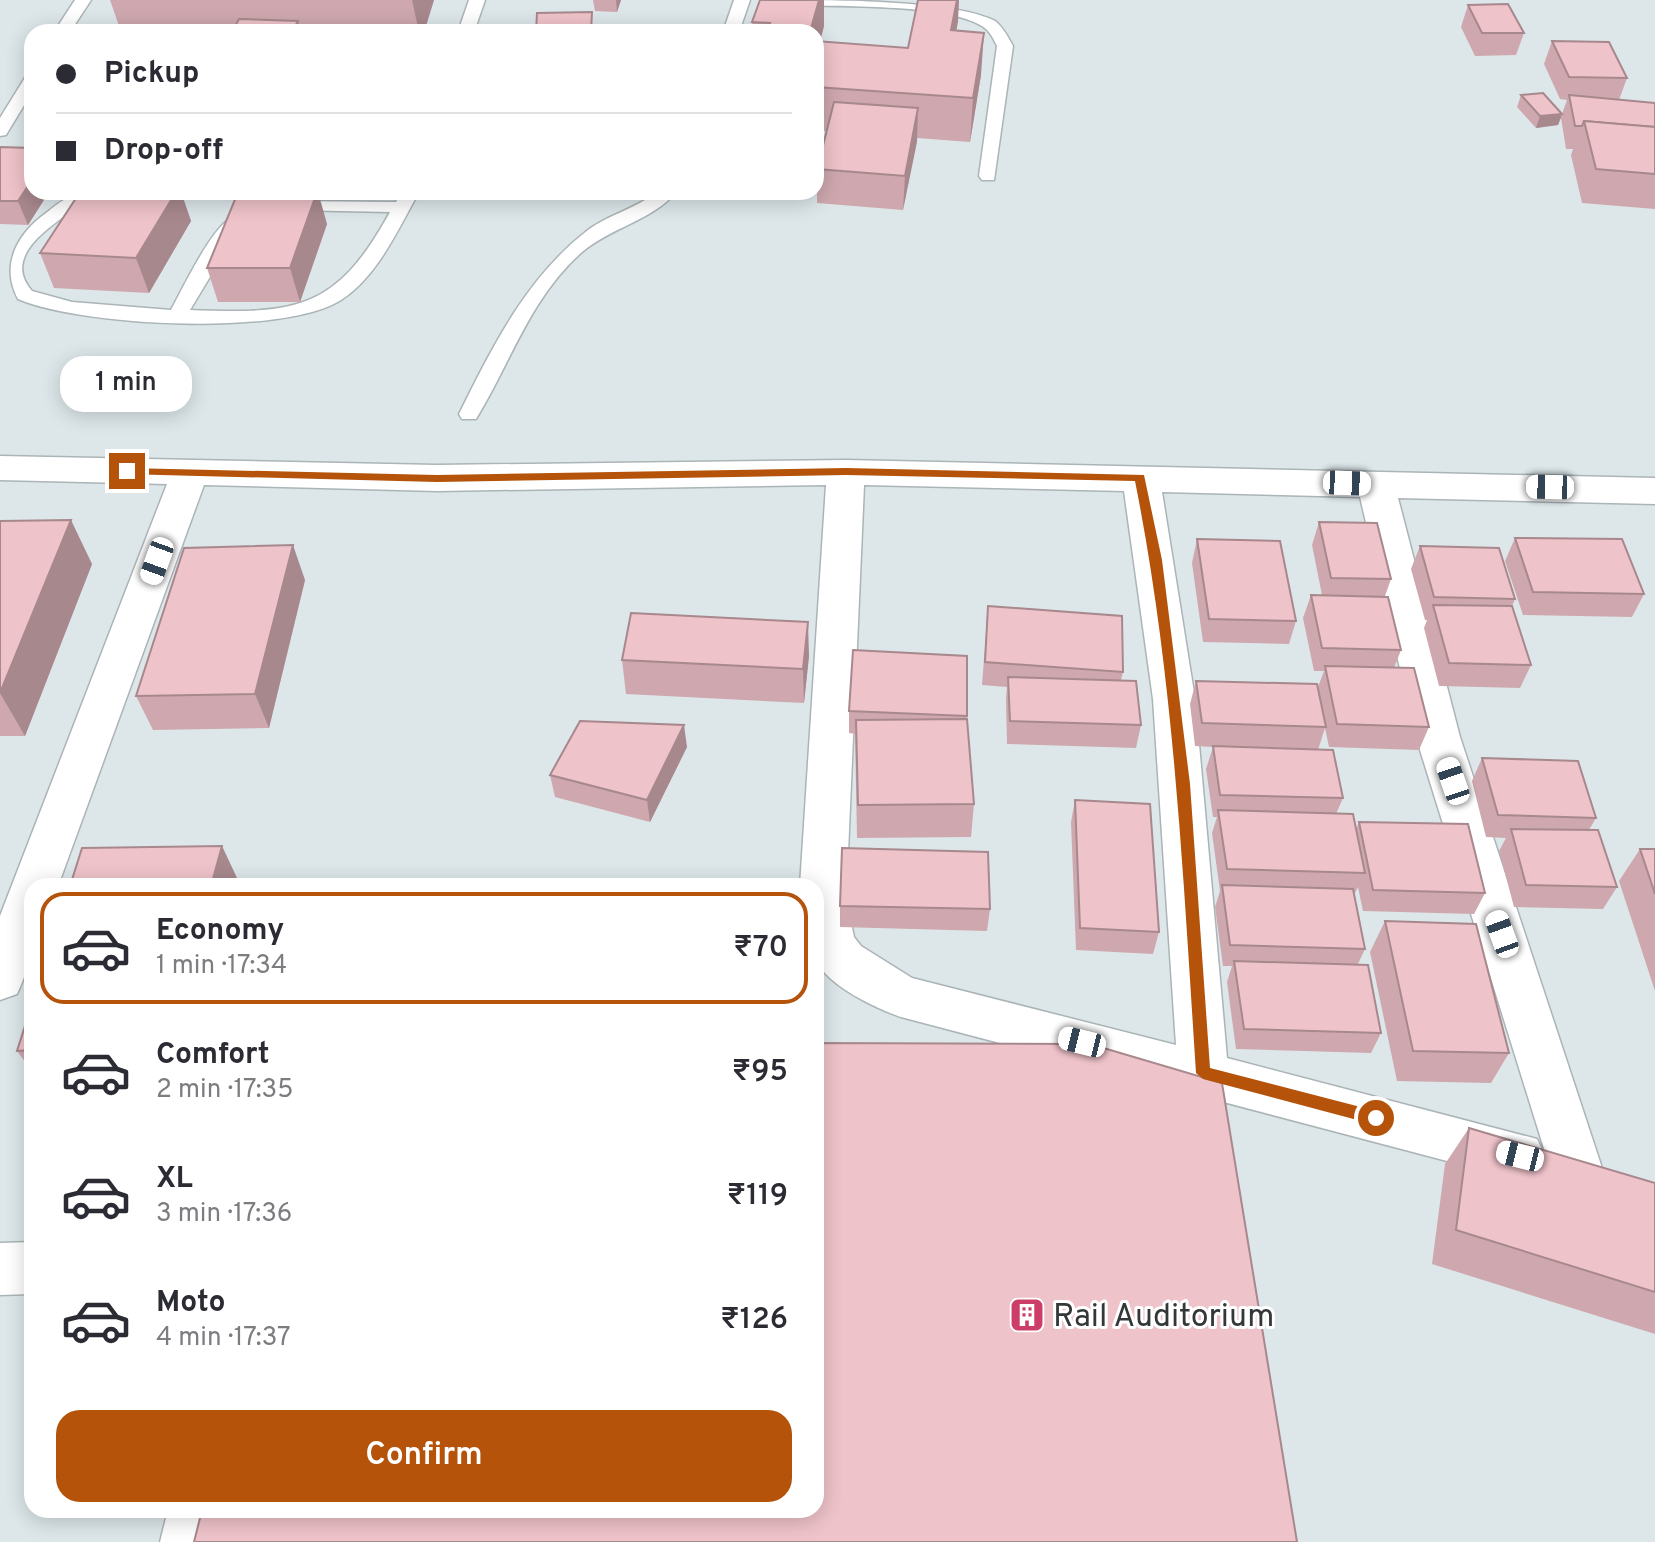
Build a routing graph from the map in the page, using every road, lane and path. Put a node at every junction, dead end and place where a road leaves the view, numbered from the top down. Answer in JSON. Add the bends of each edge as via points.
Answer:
{"nodes":[{"id":1,"x":83,"y":0,"type":"edge"},
{"id":2,"x":477,"y":0,"type":"edge"},
{"id":3,"x":742,"y":0,"type":"edge"},
{"id":4,"x":789,"y":0,"type":"edge"},
{"id":5,"x":67,"y":24,"type":"edge"},
{"id":6,"x":469,"y":24,"type":"edge"},
{"id":7,"x":734,"y":24,"type":"edge"},
{"id":8,"x":24,"y":92,"type":"edge"},
{"id":9,"x":0,"y":131,"type":"edge"},
{"id":10,"x":988,"y":176,"type":"dead end"},
{"id":11,"x":405,"y":200,"type":"edge"},
{"id":12,"x":660,"y":200,"type":"edge"},
{"id":13,"x":72,"y":202,"type":"edge"},
{"id":14,"x":276,"y":207,"type":"edge"},
{"id":15,"x":251,"y":214,"type":"edge"},
{"id":16,"x":177,"y":316,"type":"junction"},
{"id":17,"x":469,"y":414,"type":"dead end"},
{"id":18,"x":0,"y":468,"type":"edge"},
{"id":19,"x":846,"y":472,"type":"junction"},
{"id":20,"x":190,"y":473,"type":"junction"},
{"id":21,"x":1140,"y":477,"type":"junction"},
{"id":22,"x":1376,"y":484,"type":"junction"},
{"id":23,"x":1655,"y":491,"type":"edge"},
{"id":24,"x":38,"y":878,"type":"edge"},
{"id":25,"x":824,"y":880,"type":"edge"},
{"id":26,"x":824,"y":911,"type":"edge"},
{"id":27,"x":24,"y":915,"type":"edge"},
{"id":28,"x":0,"y":979,"type":"edge"},
{"id":29,"x":1203,"y":1073,"type":"junction"},
{"id":30,"x":24,"y":1268,"type":"edge"},
{"id":31,"x":0,"y":1269,"type":"edge"},
{"id":32,"x":196,"y":1518,"type":"edge"},
{"id":33,"x":190,"y":1542,"type":"edge"}],
"edges":[{"from":1,"to":5,"type":"lane"},
{"from":2,"to":6,"type":"lane"},
{"from":3,"to":7,"type":"lane"},
{"from":4,"to":10,"type":"lane","via":[[948,11],[997,30],[1005,46]]},
{"from":8,"to":9,"type":"lane"},
{"from":11,"to":14,"type":"lane"},
{"from":11,"to":16,"type":"lane","via":[[364,270],[334,296],[293,313]]},
{"from":12,"to":17,"type":"lane","via":[[599,230],[555,268],[516,320]]},
{"from":13,"to":16,"type":"lane","via":[[29,237],[13,260],[15,281],[25,296],[50,305]]},
{"from":15,"to":16,"type":"lane","via":[[229,224]]},
{"from":18,"to":20,"type":"street"},
{"from":19,"to":20,"type":"street","via":[[437,478]]},
{"from":19,"to":21,"type":"street"},
{"from":19,"to":25,"type":"street"},
{"from":20,"to":24,"type":"street"},
{"from":21,"to":22,"type":"street"},
{"from":21,"to":29,"type":"street","via":[[1157,560],[1183,784]]},
{"from":22,"to":23,"type":"street"},
{"from":22,"to":29,"type":"street","via":[[1438,737],[1597,1176]]},
{"from":26,"to":29,"type":"street","via":[[826,935],[850,968],[901,996]]},
{"from":27,"to":28,"type":"street"},
{"from":30,"to":31,"type":"street"},
{"from":32,"to":33,"type":"street"}]}
